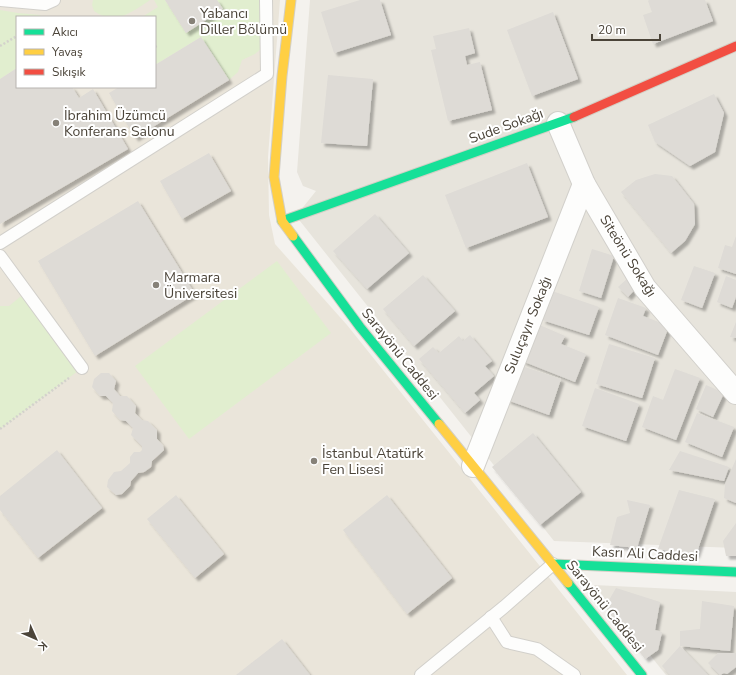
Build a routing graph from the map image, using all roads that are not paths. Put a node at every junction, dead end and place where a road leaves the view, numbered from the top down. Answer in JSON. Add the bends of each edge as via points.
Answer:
{"nodes":[{"id":1,"x":0,"y":0,"type":"edge"},
{"id":2,"x":54,"y":0,"type":"edge"},
{"id":3,"x":266,"y":0,"type":"edge"},
{"id":4,"x":291,"y":0,"type":"edge"},
{"id":5,"x":736,"y":46,"type":"edge"},
{"id":6,"x":558,"y":123,"type":"junction"},
{"id":7,"x":584,"y":184,"type":"junction"},
{"id":8,"x":282,"y":221,"type":"junction"},
{"id":9,"x":0,"y":243,"type":"edge"},
{"id":10,"x":0,"y":256,"type":"edge"},
{"id":11,"x":82,"y":368,"type":"road end"},
{"id":12,"x":736,"y":393,"type":"edge"},
{"id":13,"x":473,"y":466,"type":"junction"},
{"id":14,"x":553,"y":564,"type":"junction"},
{"id":15,"x":736,"y":572,"type":"edge"},
{"id":16,"x":491,"y":617,"type":"junction"},
{"id":17,"x":421,"y":675,"type":"edge"},
{"id":18,"x":574,"y":675,"type":"edge"},
{"id":19,"x":642,"y":675,"type":"edge"}],
"edges":[{"from":1,"to":2,"type":"lane","via":[[45,4]]},
{"from":3,"to":9,"type":"lane","via":[[267,74]]},
{"from":4,"to":8,"type":"street","name":"Sarayönü Caddesi","via":[[274,177]]},
{"from":5,"to":6,"type":"street","name":"Sude Sokağı"},
{"from":6,"to":7,"type":"street","name":"Siteönü Sokağı"},
{"from":6,"to":8,"type":"street","name":"Sude Sokağı"},
{"from":7,"to":12,"type":"street","name":"Siteönü Sokağı","via":[[645,288]]},
{"from":7,"to":13,"type":"street","name":"Suluçayır Sokağı"},
{"from":8,"to":13,"type":"street","name":"Sarayönü Caddesi","via":[[360,328]]},
{"from":10,"to":11,"type":"lane"},
{"from":13,"to":14,"type":"street","name":"Sarayönü Caddesi"},
{"from":14,"to":15,"type":"street","name":"Kasrı Ali Caddesi"},
{"from":14,"to":16,"type":"lane"},
{"from":14,"to":19,"type":"street","name":"Sarayönü Caddesi"},
{"from":16,"to":17,"type":"lane"},
{"from":16,"to":18,"type":"lane","via":[[507,642],[537,649]]}]}
